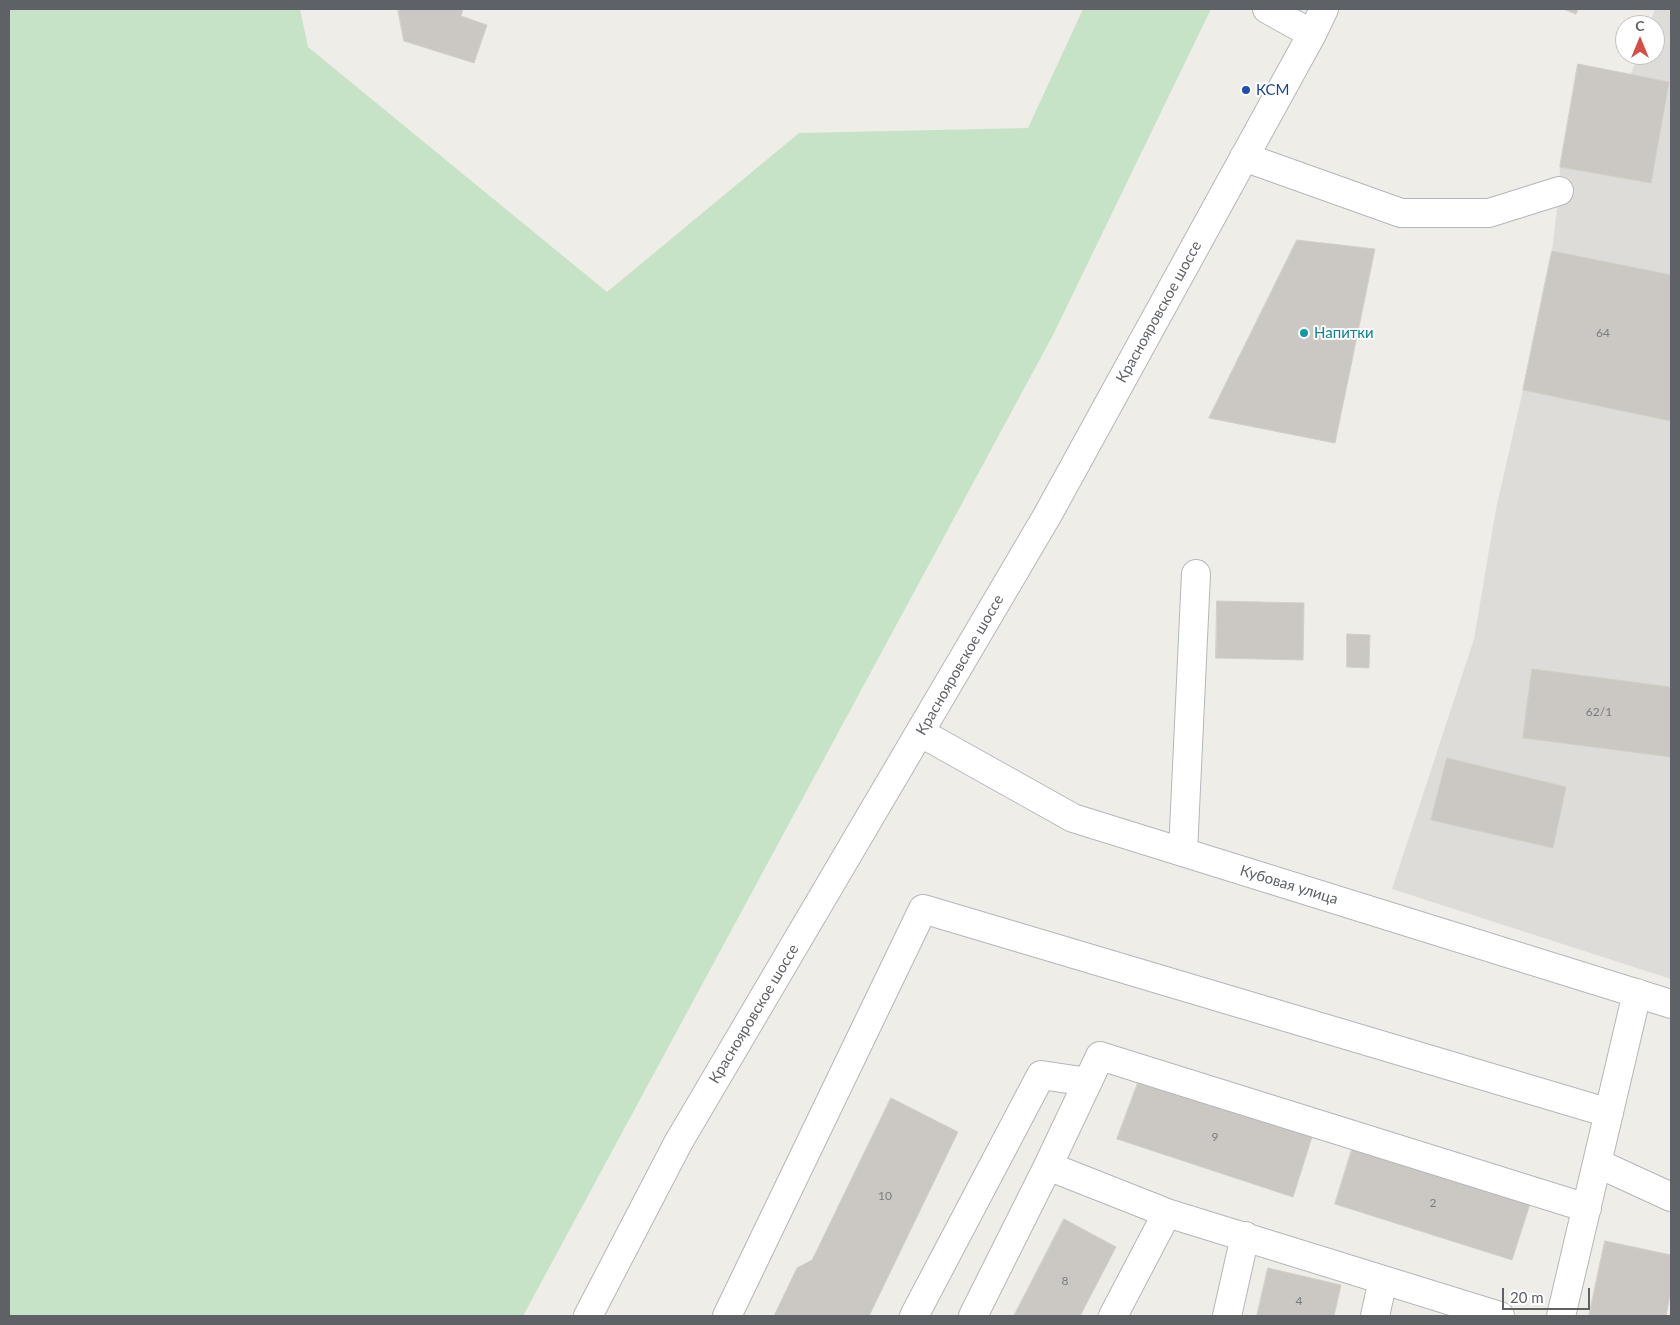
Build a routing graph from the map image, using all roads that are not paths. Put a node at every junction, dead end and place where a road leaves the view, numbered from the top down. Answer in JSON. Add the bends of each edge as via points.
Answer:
{"nodes":[{"id":1,"x":1267,"y":9,"type":"edge"},
{"id":2,"x":1324,"y":9,"type":"edge"},
{"id":3,"x":1312,"y":34,"type":"junction"},
{"id":4,"x":1244,"y":157,"type":"junction"},
{"id":5,"x":1559,"y":191,"type":"dead end"},
{"id":6,"x":1196,"y":574,"type":"dead end"},
{"id":7,"x":920,"y":733,"type":"junction"},
{"id":8,"x":1183,"y":852,"type":"junction"},
{"id":9,"x":1638,"y":993,"type":"junction"},
{"id":10,"x":1671,"y":1004,"type":"edge"},
{"id":11,"x":1088,"y":1082,"type":"junction"},
{"id":12,"x":1609,"y":1113,"type":"junction"},
{"id":13,"x":1597,"y":1164,"type":"junction"},
{"id":14,"x":1048,"y":1166,"type":"junction"},
{"id":15,"x":1671,"y":1197,"type":"edge"},
{"id":16,"x":1587,"y":1208,"type":"junction"},
{"id":17,"x":1167,"y":1213,"type":"junction"},
{"id":18,"x":1245,"y":1236,"type":"junction"},
{"id":19,"x":1383,"y":1280,"type":"junction"},
{"id":20,"x":588,"y":1316,"type":"edge"},
{"id":21,"x":727,"y":1316,"type":"edge"},
{"id":22,"x":914,"y":1316,"type":"edge"},
{"id":23,"x":974,"y":1316,"type":"edge"},
{"id":24,"x":1113,"y":1316,"type":"edge"},
{"id":25,"x":1227,"y":1316,"type":"edge"},
{"id":26,"x":1375,"y":1316,"type":"edge"},
{"id":27,"x":1500,"y":1316,"type":"edge"},
{"id":28,"x":1562,"y":1316,"type":"edge"}],
"edges":[{"from":1,"to":3,"type":"street"},
{"from":2,"to":3,"type":"street","name":"Краснояровское шоссе"},
{"from":3,"to":4,"type":"street","name":"Краснояровское шоссе"},
{"from":4,"to":5,"type":"street","via":[[1401,213],[1489,213]]},
{"from":4,"to":7,"type":"street","name":"Краснояровское шоссе","via":[[1047,516]]},
{"from":6,"to":8,"type":"street"},
{"from":7,"to":8,"type":"street","name":"Кубовая улица","via":[[1073,818]]},
{"from":7,"to":20,"type":"street","name":"Краснояровское шоссе","via":[[678,1143]]},
{"from":8,"to":9,"type":"street","name":"Кубовая улица"},
{"from":9,"to":10,"type":"street","name":"Кубовая улица"},
{"from":9,"to":12,"type":"street"},
{"from":11,"to":14,"type":"street"},
{"from":11,"to":16,"type":"street","via":[[1100,1056]]},
{"from":11,"to":22,"type":"street","via":[[1041,1076]]},
{"from":12,"to":13,"type":"street"},
{"from":12,"to":21,"type":"street","via":[[923,909]]},
{"from":13,"to":15,"type":"street"},
{"from":13,"to":16,"type":"street"},
{"from":14,"to":17,"type":"street"},
{"from":14,"to":23,"type":"street"},
{"from":16,"to":28,"type":"street"},
{"from":17,"to":18,"type":"street"},
{"from":17,"to":24,"type":"street"},
{"from":18,"to":19,"type":"street"},
{"from":18,"to":25,"type":"street"},
{"from":19,"to":26,"type":"street"},
{"from":19,"to":27,"type":"street"}]}
